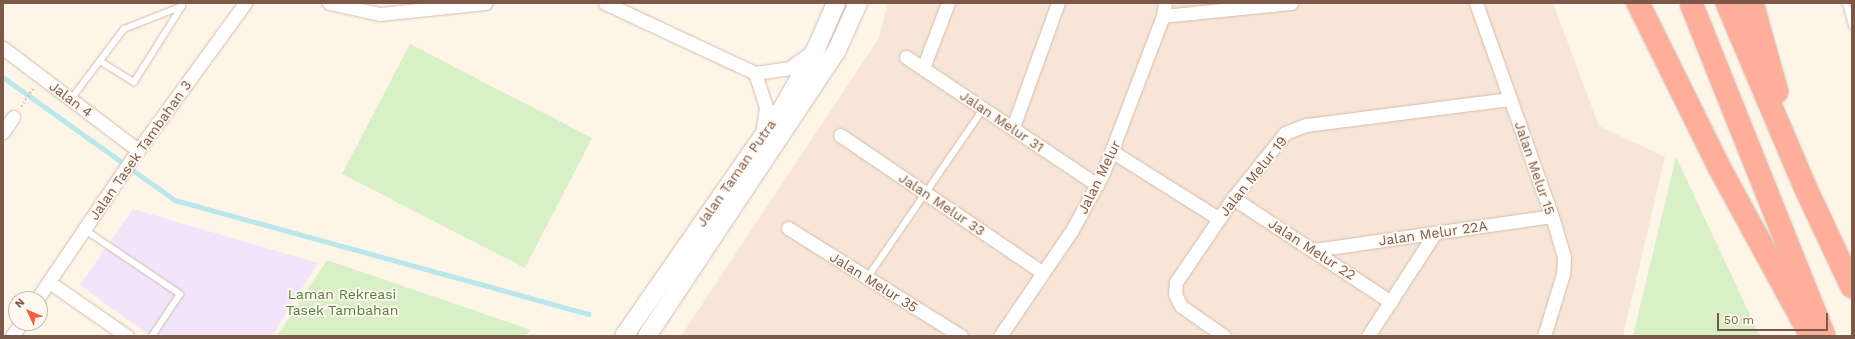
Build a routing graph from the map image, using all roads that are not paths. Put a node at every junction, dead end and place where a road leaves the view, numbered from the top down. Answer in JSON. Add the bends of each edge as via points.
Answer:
{"nodes":[{"id":1,"x":245,"y":3,"type":"edge"},
{"id":2,"x":329,"y":3,"type":"edge"},
{"id":3,"x":485,"y":3,"type":"edge"},
{"id":4,"x":605,"y":3,"type":"edge"},
{"id":5,"x":836,"y":3,"type":"edge"},
{"id":6,"x":858,"y":3,"type":"edge"},
{"id":7,"x":948,"y":3,"type":"edge"},
{"id":8,"x":1058,"y":3,"type":"edge"},
{"id":9,"x":1165,"y":3,"type":"edge"},
{"id":10,"x":1291,"y":3,"type":"edge"},
{"id":11,"x":1476,"y":3,"type":"edge"},
{"id":12,"x":1638,"y":3,"type":"edge"},
{"id":13,"x":1691,"y":3,"type":"edge"},
{"id":14,"x":1727,"y":3,"type":"edge"},
{"id":15,"x":1752,"y":3,"type":"edge"},
{"id":16,"x":1846,"y":3,"type":"edge"},
{"id":17,"x":183,"y":5,"type":"edge"},
{"id":18,"x":1163,"y":16,"type":"junction"},
{"id":19,"x":1852,"y":26,"type":"edge"},
{"id":20,"x":3,"y":48,"type":"edge"},
{"id":21,"x":816,"y":49,"type":"junction"},
{"id":22,"x":906,"y":57,"type":"dead end"},
{"id":23,"x":100,"y":61,"type":"junction"},
{"id":24,"x":923,"y":68,"type":"junction"},
{"id":25,"x":755,"y":74,"type":"junction"},
{"id":26,"x":71,"y":99,"type":"junction"},
{"id":27,"x":1510,"y":99,"type":"junction"},
{"id":28,"x":984,"y":108,"type":"junction"},
{"id":29,"x":13,"y":117,"type":"road end"},
{"id":30,"x":1013,"y":127,"type":"junction"},
{"id":31,"x":3,"y":132,"type":"edge"},
{"id":32,"x":840,"y":135,"type":"dead end"},
{"id":33,"x":762,"y":136,"type":"junction"},
{"id":34,"x":1112,"y":152,"type":"junction"},
{"id":35,"x":135,"y":155,"type":"junction"},
{"id":36,"x":1097,"y":185,"type":"junction"},
{"id":37,"x":1804,"y":187,"type":"junction"},
{"id":38,"x":927,"y":194,"type":"junction"},
{"id":39,"x":1234,"y":198,"type":"junction"},
{"id":40,"x":1552,"y":216,"type":"junction"},
{"id":41,"x":1218,"y":218,"type":"junction"},
{"id":42,"x":788,"y":228,"type":"dead end"},
{"id":43,"x":85,"y":230,"type":"junction"},
{"id":44,"x":1435,"y":233,"type":"junction"},
{"id":45,"x":1314,"y":250,"type":"junction"},
{"id":46,"x":1043,"y":274,"type":"junction"},
{"id":47,"x":867,"y":278,"type":"junction"},
{"id":48,"x":49,"y":282,"type":"junction"},
{"id":49,"x":1852,"y":287,"type":"edge"},
{"id":50,"x":43,"y":291,"type":"edge"},
{"id":51,"x":1391,"y":302,"type":"junction"},
{"id":52,"x":127,"y":336,"type":"edge"},
{"id":53,"x":152,"y":336,"type":"edge"},
{"id":54,"x":624,"y":336,"type":"edge"},
{"id":55,"x":647,"y":336,"type":"edge"},
{"id":56,"x":961,"y":336,"type":"edge"},
{"id":57,"x":1000,"y":336,"type":"edge"},
{"id":58,"x":1224,"y":336,"type":"edge"},
{"id":59,"x":1368,"y":336,"type":"edge"},
{"id":60,"x":1544,"y":336,"type":"edge"},
{"id":61,"x":1811,"y":336,"type":"edge"},
{"id":62,"x":1824,"y":336,"type":"edge"}],
"edges":[{"from":1,"to":35,"type":"street","name":"Jalan Tasek Tambahan 3"},
{"from":2,"to":3,"type":"street","via":[[380,14]]},
{"from":4,"to":25,"type":"street"},
{"from":5,"to":21,"type":"street","name":"Jalan Taman Putra"},
{"from":6,"to":55,"type":"street","name":"Jalan Taman Putra","via":[[836,52]]},
{"from":7,"to":24,"type":"street"},
{"from":8,"to":30,"type":"street"},
{"from":9,"to":18,"type":"street","name":"Jalan Melur"},
{"from":10,"to":18,"type":"street"},
{"from":11,"to":27,"type":"street","name":"Jalan Melur 15"},
{"from":12,"to":61,"type":"highway","via":[[1719,167]]},
{"from":13,"to":62,"type":"highway"},
{"from":14,"to":37,"type":"highway"},
{"from":15,"to":37,"type":"highway"},
{"from":16,"to":19,"type":"lane"},
{"from":17,"to":23,"type":"lane","via":[[124,29]]},
{"from":17,"to":23,"type":"lane","via":[[134,82]]},
{"from":18,"to":34,"type":"street","name":"Jalan Melur"},
{"from":20,"to":26,"type":"street","name":"Jalan 4"},
{"from":21,"to":25,"type":"street","via":[[789,68]]},
{"from":21,"to":33,"type":"street","name":"Jalan Taman Putra","via":[[785,104]]},
{"from":22,"to":24,"type":"street","name":"Jalan Melur 31"},
{"from":23,"to":26,"type":"lane"},
{"from":24,"to":28,"type":"street","name":"Jalan Melur 31"},
{"from":25,"to":33,"type":"street","via":[[766,106]]},
{"from":26,"to":35,"type":"street","name":"Jalan 4"},
{"from":27,"to":39,"type":"street","name":"Jalan Melur 19","via":[[1306,125],[1285,133]]},
{"from":27,"to":40,"type":"street","name":"Jalan Melur 15"},
{"from":28,"to":30,"type":"street","name":"Jalan Melur 31"},
{"from":28,"to":38,"type":"lane"},
{"from":29,"to":31,"type":"street"},
{"from":30,"to":36,"type":"street","name":"Jalan Melur 31"},
{"from":32,"to":38,"type":"street","name":"Jalan Melur 33"},
{"from":33,"to":54,"type":"street","name":"Jalan Taman Putra"},
{"from":34,"to":36,"type":"street","name":"Jalan Melur"},
{"from":34,"to":41,"type":"street"},
{"from":35,"to":43,"type":"street","name":"Jalan Tasek Tambahan 3"},
{"from":36,"to":46,"type":"street","name":"Jalan Melur"},
{"from":37,"to":49,"type":"highway"},
{"from":38,"to":46,"type":"street","name":"Jalan Melur 33"},
{"from":38,"to":47,"type":"lane"},
{"from":39,"to":41,"type":"street","name":"Jalan Melur 19"},
{"from":39,"to":45,"type":"street","name":"Jalan Melur 22"},
{"from":40,"to":44,"type":"street","name":"Jalan Melur 22A"},
{"from":40,"to":60,"type":"street","name":"Jalan Melur 15","via":[[1564,257],[1563,274]]},
{"from":41,"to":58,"type":"street","name":"Jalan Melur 19","via":[[1176,282],[1175,294],[1181,306]]},
{"from":42,"to":47,"type":"street","name":"Jalan Melur 35"},
{"from":43,"to":48,"type":"street","name":"Jalan Tasek Tambahan 3"},
{"from":43,"to":53,"type":"lane","via":[[180,294]]},
{"from":44,"to":45,"type":"street","name":"Jalan Melur 22A"},
{"from":44,"to":51,"type":"street"},
{"from":45,"to":51,"type":"street","name":"Jalan Melur 22"},
{"from":46,"to":57,"type":"street","name":"Jalan Melur"},
{"from":47,"to":56,"type":"street","name":"Jalan Melur 35"},
{"from":48,"to":50,"type":"street","name":"Jalan Tasek Tambahan 3"},
{"from":48,"to":52,"type":"street"},
{"from":51,"to":59,"type":"street"}]}
